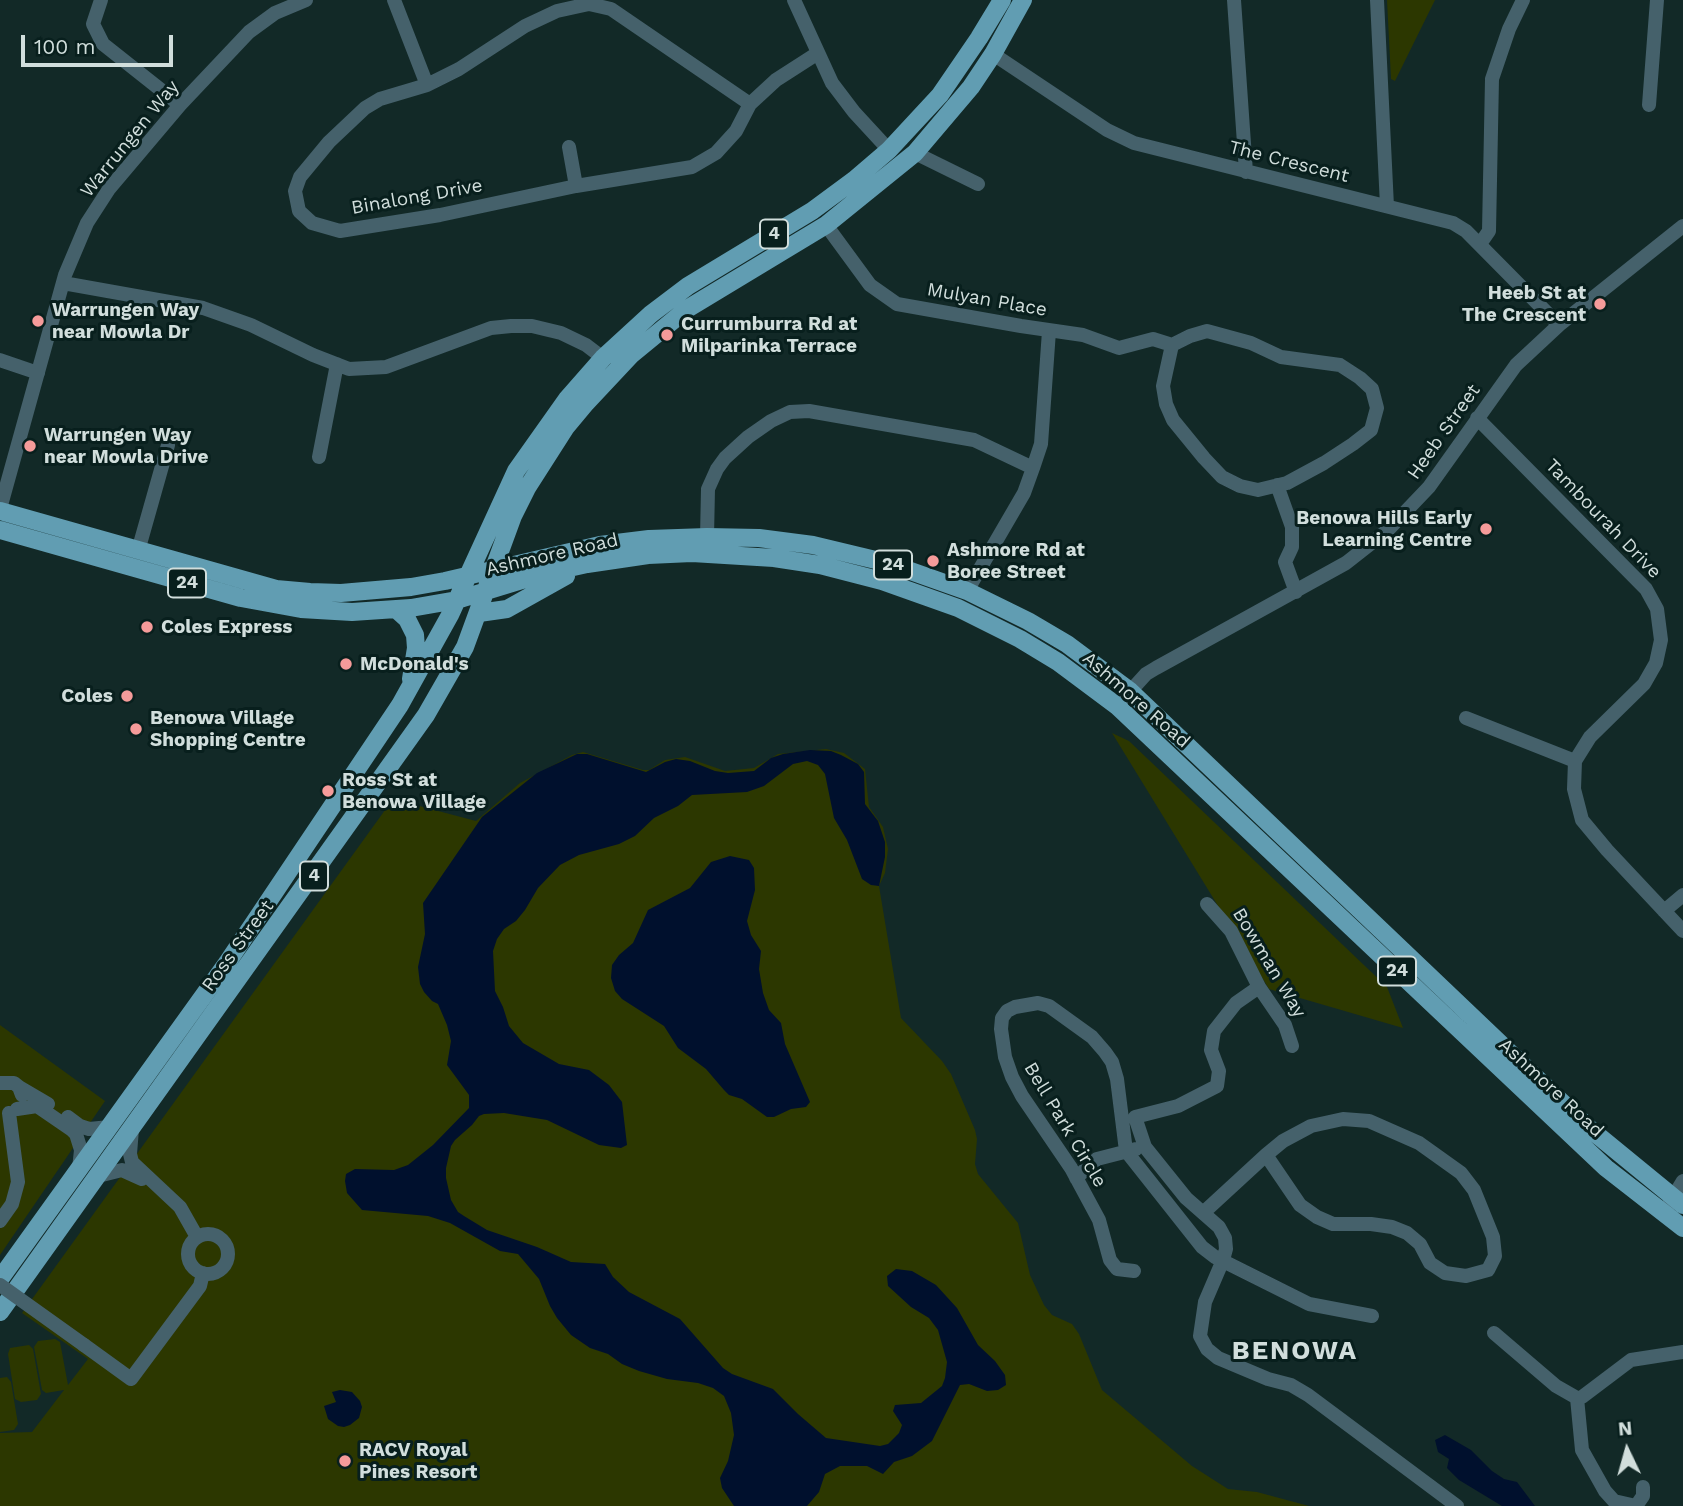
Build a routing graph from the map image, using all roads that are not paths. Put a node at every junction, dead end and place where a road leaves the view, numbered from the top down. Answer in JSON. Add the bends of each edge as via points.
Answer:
{"nodes":[{"id":1,"x":101,"y":0,"type":"edge"},
{"id":2,"x":394,"y":0,"type":"edge"},
{"id":3,"x":1002,"y":0,"type":"edge"},
{"id":4,"x":1023,"y":0,"type":"edge"},
{"id":5,"x":1234,"y":0,"type":"edge"},
{"id":6,"x":1377,"y":0,"type":"edge"},
{"id":7,"x":1523,"y":0,"type":"edge"},
{"id":8,"x":1657,"y":0,"type":"edge"},
{"id":9,"x":301,"y":1,"type":"edge"},
{"id":10,"x":800,"y":2,"type":"edge"},
{"id":11,"x":818,"y":53,"type":"junction"},
{"id":12,"x":993,"y":54,"type":"junction"},
{"id":13,"x":427,"y":85,"type":"junction"},
{"id":14,"x":750,"y":104,"type":"junction"},
{"id":15,"x":180,"y":105,"type":"junction"},
{"id":16,"x":1649,"y":105,"type":"dead end"},
{"id":17,"x":569,"y":147,"type":"dead end"},
{"id":18,"x":889,"y":150,"type":"junction"},
{"id":19,"x":915,"y":153,"type":"junction"},
{"id":20,"x":1246,"y":172,"type":"junction"},
{"id":21,"x":978,"y":184,"type":"dead end"},
{"id":22,"x":576,"y":186,"type":"junction"},
{"id":23,"x":1387,"y":206,"type":"junction"},
{"id":24,"x":827,"y":225,"type":"junction"},
{"id":25,"x":1683,"y":226,"type":"edge"},
{"id":26,"x":1480,"y":244,"type":"junction"},
{"id":27,"x":63,"y":283,"type":"junction"},
{"id":28,"x":1559,"y":325,"type":"junction"},
{"id":29,"x":1049,"y":331,"type":"junction"},
{"id":30,"x":1172,"y":345,"type":"junction"},
{"id":31,"x":603,"y":358,"type":"junction"},
{"id":32,"x":0,"y":360,"type":"edge"},
{"id":33,"x":337,"y":364,"type":"junction"},
{"id":34,"x":38,"y":373,"type":"junction"},
{"id":35,"x":1477,"y":418,"type":"junction"},
{"id":36,"x":168,"y":445,"type":"dead end"},
{"id":37,"x":319,"y":457,"type":"dead end"},
{"id":38,"x":1033,"y":468,"type":"junction"},
{"id":39,"x":1277,"y":485,"type":"junction"},
{"id":40,"x":0,"y":510,"type":"edge"},
{"id":41,"x":0,"y":530,"type":"edge"},
{"id":42,"x":707,"y":537,"type":"junction"},
{"id":43,"x":138,"y":551,"type":"junction"},
{"id":44,"x":587,"y":564,"type":"junction"},
{"id":45,"x":494,"y":570,"type":"junction"},
{"id":46,"x":468,"y":576,"type":"junction"},
{"id":47,"x":487,"y":591,"type":"junction"},
{"id":48,"x":967,"y":591,"type":"junction"},
{"id":49,"x":1296,"y":592,"type":"junction"},
{"id":50,"x":457,"y":600,"type":"junction"},
{"id":51,"x":397,"y":610,"type":"junction"},
{"id":52,"x":479,"y":614,"type":"junction"},
{"id":53,"x":410,"y":689,"type":"junction"},
{"id":54,"x":1130,"y":691,"type":"junction"},
{"id":55,"x":1116,"y":706,"type":"junction"},
{"id":56,"x":1466,"y":718,"type":"dead end"},
{"id":57,"x":1575,"y":761,"type":"junction"},
{"id":58,"x":1683,"y":895,"type":"edge"},
{"id":59,"x":1207,"y":904,"type":"dead end"},
{"id":60,"x":1664,"y":911,"type":"junction"},
{"id":61,"x":1683,"y":931,"type":"edge"},
{"id":62,"x":1259,"y":987,"type":"junction"},
{"id":63,"x":1292,"y":1046,"type":"dead end"},
{"id":64,"x":0,"y":1068,"type":"edge"},
{"id":65,"x":11,"y":1084,"type":"edge"},
{"id":66,"x":9,"y":1111,"type":"edge"},
{"id":67,"x":110,"y":1127,"type":"junction"},
{"id":68,"x":132,"y":1129,"type":"junction"},
{"id":69,"x":1145,"y":1147,"type":"junction"},
{"id":70,"x":1126,"y":1151,"type":"junction"},
{"id":71,"x":1266,"y":1155,"type":"junction"},
{"id":72,"x":78,"y":1170,"type":"junction"},
{"id":73,"x":98,"y":1176,"type":"junction"},
{"id":74,"x":1076,"y":1178,"type":"junction"},
{"id":75,"x":1683,"y":1181,"type":"edge"},
{"id":76,"x":167,"y":1194,"type":"junction"},
{"id":77,"x":1678,"y":1202,"type":"edge"},
{"id":78,"x":1203,"y":1213,"type":"junction"},
{"id":79,"x":1663,"y":1214,"type":"junction"},
{"id":80,"x":0,"y":1221,"type":"edge"},
{"id":81,"x":1683,"y":1228,"type":"edge"},
{"id":82,"x":197,"y":1237,"type":"junction"},
{"id":83,"x":1223,"y":1260,"type":"junction"},
{"id":84,"x":1134,"y":1271,"type":"dead end"},
{"id":85,"x":203,"y":1273,"type":"junction"},
{"id":86,"x":0,"y":1279,"type":"edge"},
{"id":87,"x":0,"y":1285,"type":"edge"},
{"id":88,"x":0,"y":1312,"type":"edge"},
{"id":89,"x":1372,"y":1316,"type":"dead end"},
{"id":90,"x":1494,"y":1333,"type":"dead end"},
{"id":91,"x":1683,"y":1352,"type":"edge"},
{"id":92,"x":1577,"y":1398,"type":"junction"},
{"id":93,"x":1643,"y":1487,"type":"dead end"},
{"id":94,"x":1457,"y":1506,"type":"edge"}],
"edges":[{"from":1,"to":15,"type":"street","via":[[93,24],[103,44]]},
{"from":2,"to":13,"type":"street"},
{"from":3,"to":18,"type":"main road","number":"4","via":[[947,86]]},
{"from":4,"to":12,"type":"main road","number":"4"},
{"from":5,"to":20,"type":"street"},
{"from":6,"to":23,"type":"street"},
{"from":7,"to":26,"type":"street","via":[[1492,79],[1489,231]]},
{"from":8,"to":16,"type":"street"},
{"from":9,"to":15,"type":"street","name":"Warrungen Way","via":[[249,32]]},
{"from":10,"to":11,"type":"street"},
{"from":11,"to":14,"type":"street","name":"Binalong Drive","via":[[776,80]]},
{"from":11,"to":18,"type":"street","via":[[832,83]]},
{"from":12,"to":19,"type":"main road","number":"4"},
{"from":12,"to":20,"type":"street","name":"The Crescent","via":[[1121,138]]},
{"from":13,"to":14,"type":"street","name":"Binalong Drive","via":[[525,26],[557,11],[589,4],[611,9]]},
{"from":13,"to":22,"type":"street","name":"Binalong Drive","via":[[380,99],[329,142],[300,177],[295,191],[299,211],[312,223],[340,231]]},
{"from":14,"to":22,"type":"street","name":"Binalong Drive","via":[[736,131],[716,153],[692,167]]},
{"from":15,"to":27,"type":"street","name":"Warrungen Way","via":[[109,189],[87,223]]},
{"from":17,"to":22,"type":"street"},
{"from":18,"to":31,"type":"main road","number":"4","via":[[812,211],[671,298]]},
{"from":19,"to":21,"type":"street"},
{"from":19,"to":24,"type":"main road","number":"4"},
{"from":20,"to":23,"type":"street","name":"The Crescent"},
{"from":23,"to":26,"type":"street","name":"The Crescent","via":[[1453,223]]},
{"from":24,"to":29,"type":"street","name":"Mulyan Place","via":[[870,285],[897,304]]},
{"from":24,"to":45,"type":"main road","number":"4","via":[[687,309],[616,370],[566,427],[527,488]]},
{"from":25,"to":28,"type":"street","name":"Heeb Street"},
{"from":26,"to":28,"type":"street","name":"The Crescent"},
{"from":27,"to":33,"type":"street","via":[[203,308]]},
{"from":27,"to":34,"type":"street","name":"Warrungen Way"},
{"from":28,"to":35,"type":"street","name":"Heeb Street","via":[[1517,365]]},
{"from":29,"to":30,"type":"street","name":"Mulyan Place","via":[[1083,335],[1119,348],[1153,339]]},
{"from":29,"to":38,"type":"street","via":[[1041,444]]},
{"from":30,"to":39,"type":"street","name":"Mulyan Place","via":[[1163,386],[1173,420],[1222,477],[1258,490]]},
{"from":30,"to":39,"type":"street","name":"Mulyan Place","via":[[1207,331],[1281,357],[1340,365],[1372,389],[1377,408],[1371,430],[1324,463]]},
{"from":31,"to":33,"type":"street","via":[[561,333],[511,326],[491,328],[386,367],[349,369]]},
{"from":31,"to":46,"type":"main road","number":"4","via":[[559,409],[516,471]]},
{"from":32,"to":34,"type":"street"},
{"from":33,"to":37,"type":"street"},
{"from":34,"to":40,"type":"street","name":"Warrungen Way"},
{"from":35,"to":49,"type":"street","name":"Heeb Street","via":[[1404,516],[1346,562]]},
{"from":35,"to":57,"type":"street","name":"Tambourah Drive","via":[[1646,589],[1657,609],[1661,640],[1656,663],[1644,684],[1590,737]]},
{"from":36,"to":43,"type":"street"},
{"from":38,"to":42,"type":"street","via":[[974,440],[809,411],[790,412],[748,437],[717,468],[708,489]]},
{"from":38,"to":48,"type":"street","via":[[1024,493]]},
{"from":39,"to":49,"type":"street","via":[[1292,527],[1292,547],[1285,562]]},
{"from":40,"to":43,"type":"main road","name":"Ashmore Road","number":"24"},
{"from":41,"to":51,"type":"main road","name":"Ashmore Road","number":"24","via":[[258,602],[301,609]]},
{"from":42,"to":45,"type":"main road","name":"Ashmore Road","number":"24","via":[[615,543]]},
{"from":42,"to":48,"type":"main road","name":"Ashmore Road","number":"24","via":[[813,545],[888,563]]},
{"from":43,"to":46,"type":"main road","name":"Ashmore Road","number":"24","via":[[275,589],[310,592],[395,588]]},
{"from":44,"to":47,"type":"main road","name":"Ashmore Road","number":"24"},
{"from":44,"to":52,"type":"main road","via":[[507,609]]},
{"from":44,"to":55,"type":"main road","name":"Ashmore Road","number":"24","via":[[648,555],[726,554],[846,571],[958,608],[1020,639]]},
{"from":45,"to":46,"type":"main road","name":"Ashmore Road","number":"24"},
{"from":45,"to":47,"type":"main road","number":"4"},
{"from":46,"to":50,"type":"main road","number":"4"},
{"from":47,"to":50,"type":"main road","name":"Ashmore Road","number":"24"},
{"from":47,"to":52,"type":"main road","name":"Ross Street","number":"4"},
{"from":48,"to":54,"type":"main road","name":"Ashmore Road","number":"24","via":[[1067,644]]},
{"from":49,"to":54,"type":"street","name":"Heeb Street","via":[[1156,668]]},
{"from":50,"to":51,"type":"main road","name":"Ashmore Road","number":"24"},
{"from":50,"to":53,"type":"main road","name":"Ross Street","number":"4"},
{"from":51,"to":53,"type":"main road","via":[[415,638]]},
{"from":52,"to":68,"type":"main road","name":"Ross Street","number":"4","via":[[426,715]]},
{"from":53,"to":67,"type":"main road","name":"Ross Street","number":"4","via":[[227,963]]},
{"from":54,"to":55,"type":"street","name":"Heeb Street"},
{"from":54,"to":77,"type":"main road","name":"Ashmore Road","number":"24","via":[[1590,1129]]},
{"from":55,"to":79,"type":"main road","name":"Ashmore Road","number":"24","via":[[1606,1168]]},
{"from":56,"to":57,"type":"street"},
{"from":57,"to":60,"type":"street","via":[[1574,789],[1582,820]]},
{"from":58,"to":60,"type":"street"},
{"from":59,"to":62,"type":"street","name":"Bowman Way","via":[[1231,931]]},
{"from":60,"to":61,"type":"street"},
{"from":62,"to":63,"type":"street","name":"Bowman Way","via":[[1281,1018]]},
{"from":62,"to":69,"type":"street","via":[[1236,1003],[1214,1031],[1211,1050],[1219,1071],[1217,1086],[1178,1105],[1135,1117]]},
{"from":64,"to":65,"type":"street"},
{"from":65,"to":66,"type":"street","via":[[23,1098]]},
{"from":65,"to":67,"type":"street","via":[[80,1126]]},
{"from":66,"to":72,"type":"street","via":[[37,1106],[72,1130],[81,1150]]},
{"from":66,"to":80,"type":"street","via":[[18,1182],[12,1204]]},
{"from":67,"to":72,"type":"main road","name":"Ross Street","number":"4"},
{"from":68,"to":73,"type":"main road","name":"Ross Street","number":"4"},
{"from":68,"to":76,"type":"street","via":[[132,1162]]},
{"from":69,"to":70,"type":"street"},
{"from":69,"to":78,"type":"street"},
{"from":70,"to":74,"type":"street","via":[[1097,1159]]},
{"from":70,"to":74,"type":"street","name":"Bell Park Circle","via":[[1117,1079],[1105,1052],[1093,1037],[1049,1006],[1014,1007],[1002,1018],[1001,1029],[1012,1077]]},
{"from":70,"to":83,"type":"street","name":"Bell Park Circle","via":[[1202,1247]]},
{"from":71,"to":71,"type":"street","via":[[1311,1126],[1343,1119],[1369,1121],[1419,1143],[1461,1173],[1474,1190],[1493,1237],[1495,1256],[1488,1270],[1466,1276],[1445,1273],[1430,1263],[1420,1244],[1407,1233],[1371,1224],[1334,1224],[1317,1217],[1300,1205]]},
{"from":71,"to":78,"type":"street"},
{"from":72,"to":86,"type":"main road","name":"Ross Street","number":"4"},
{"from":73,"to":76,"type":"street","via":[[128,1171]]},
{"from":73,"to":88,"type":"main road","name":"Ross Street","number":"4"},
{"from":74,"to":84,"type":"street","name":"Bell Park Circle","via":[[1099,1220],[1110,1260],[1117,1269]]},
{"from":75,"to":77,"type":"street"},
{"from":76,"to":82,"type":"street"},
{"from":77,"to":79,"type":"street"},
{"from":78,"to":83,"type":"street","via":[[1225,1238]]},
{"from":79,"to":81,"type":"main road","name":"Ashmore Road","number":"24"},
{"from":82,"to":85,"type":"street","via":[[188,1256],[193,1267]]},
{"from":82,"to":85,"type":"street","via":[[215,1235],[227,1250],[222,1268]]},
{"from":83,"to":89,"type":"street","name":"Bell Park Circle","via":[[1309,1304]]},
{"from":83,"to":94,"type":"street","via":[[1201,1320],[1200,1336],[1207,1349],[1308,1395]]},
{"from":85,"to":87,"type":"street","bridge":true,"via":[[197,1289],[131,1379]]},
{"from":90,"to":92,"type":"street","via":[[1556,1386]]},
{"from":91,"to":92,"type":"street","via":[[1631,1360]]},
{"from":92,"to":93,"type":"street","via":[[1582,1450],[1605,1491],[1614,1501],[1636,1506]]}]}
